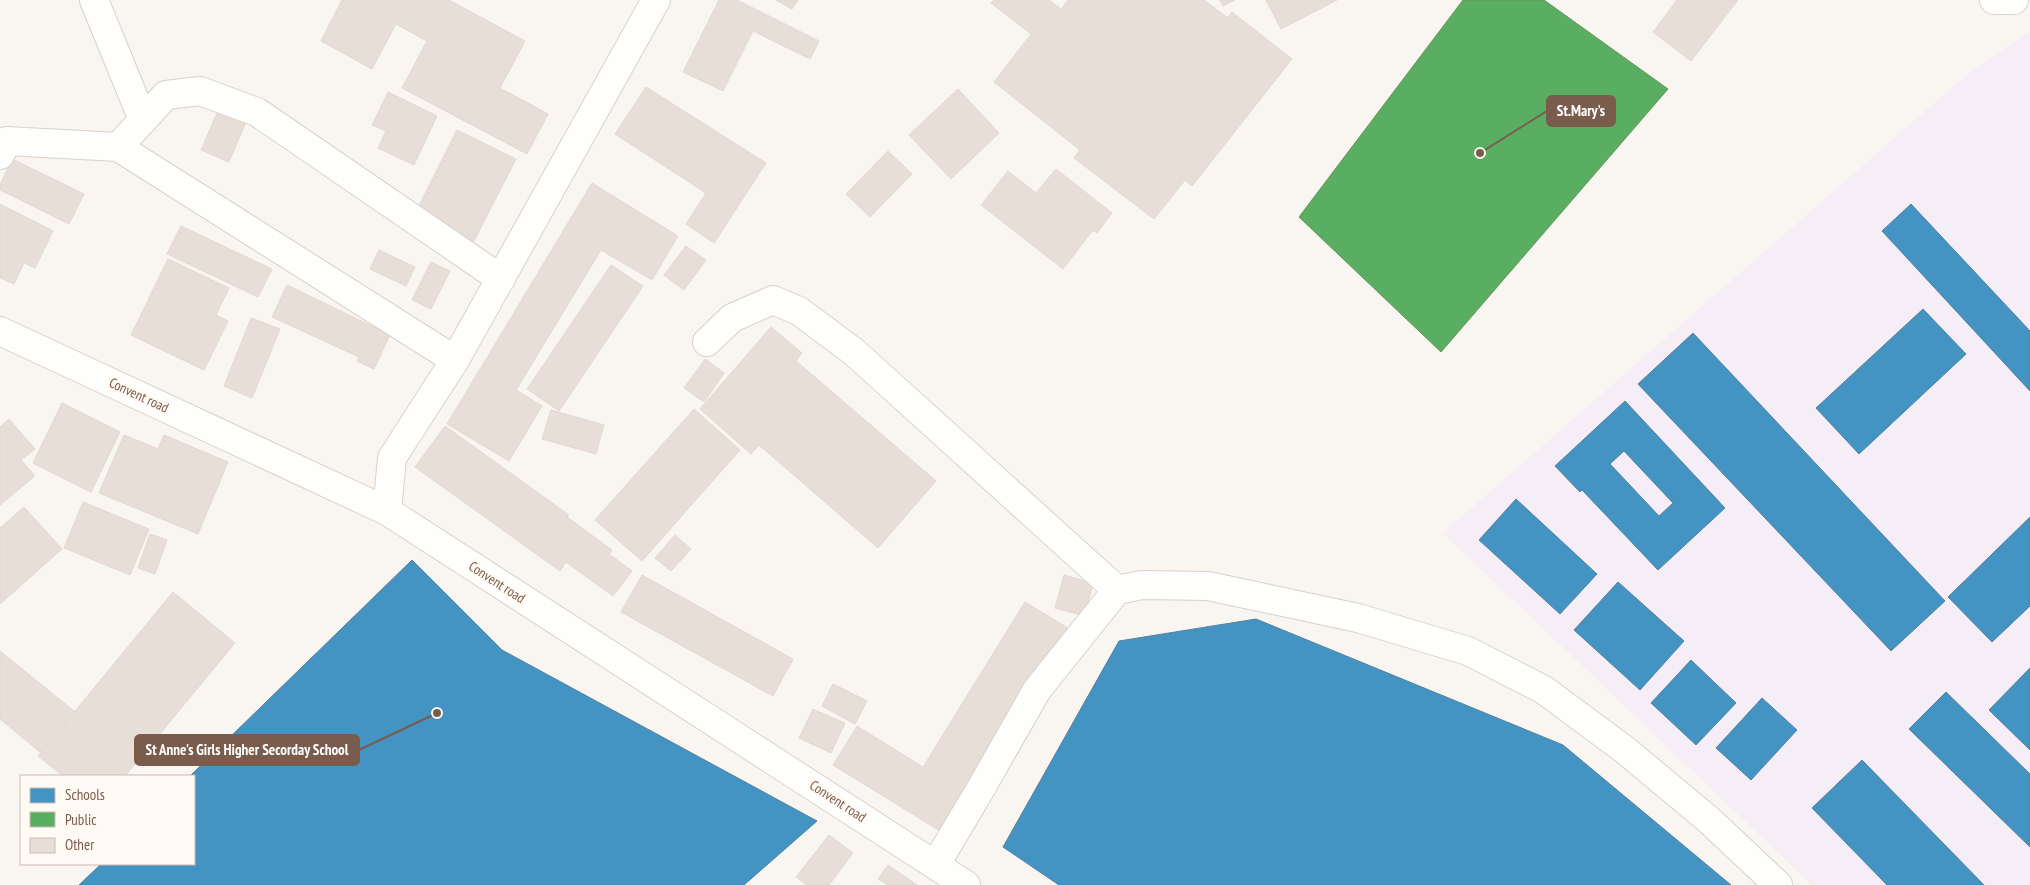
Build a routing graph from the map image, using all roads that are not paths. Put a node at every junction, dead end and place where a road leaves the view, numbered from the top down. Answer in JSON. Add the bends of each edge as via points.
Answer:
{"nodes":[{"id":1,"x":94,"y":0,"type":"edge"},
{"id":2,"x":656,"y":0,"type":"edge"},
{"id":3,"x":1994,"y":0,"type":"edge"},
{"id":4,"x":2014,"y":0,"type":"edge"},
{"id":5,"x":143,"y":120,"type":"junction"},
{"id":6,"x":2,"y":145,"type":"edge"},
{"id":7,"x":118,"y":147,"type":"junction"},
{"id":8,"x":500,"y":280,"type":"junction"},
{"id":9,"x":0,"y":331,"type":"edge"},
{"id":10,"x":706,"y":342,"type":"dead end"},
{"id":11,"x":455,"y":360,"type":"junction"},
{"id":12,"x":387,"y":511,"type":"junction"},
{"id":13,"x":1117,"y":590,"type":"junction"},
{"id":14,"x":936,"y":864,"type":"junction"},
{"id":15,"x":966,"y":885,"type":"edge"},
{"id":16,"x":1778,"y":885,"type":"edge"}],
"edges":[{"from":1,"to":5,"type":"street"},
{"from":2,"to":8,"type":"street"},
{"from":3,"to":4,"type":"street"},
{"from":5,"to":7,"type":"street"},
{"from":5,"to":8,"type":"street","via":[[166,95],[200,91],[258,112]]},
{"from":6,"to":7,"type":"street"},
{"from":7,"to":11,"type":"street"},
{"from":8,"to":11,"type":"street"},
{"from":9,"to":12,"type":"street","name":"Convent road"},
{"from":10,"to":13,"type":"street","via":[[732,318],[773,300],[799,311],[854,352]]},
{"from":11,"to":12,"type":"street","via":[[392,458]]},
{"from":12,"to":14,"type":"street","name":"Convent road"},
{"from":13,"to":14,"type":"street","via":[[1037,690]]},
{"from":13,"to":16,"type":"street","via":[[1142,585],[1208,586],[1358,618],[1468,651],[1544,690],[1625,750]]},
{"from":14,"to":15,"type":"street","name":"Convent road"}]}
